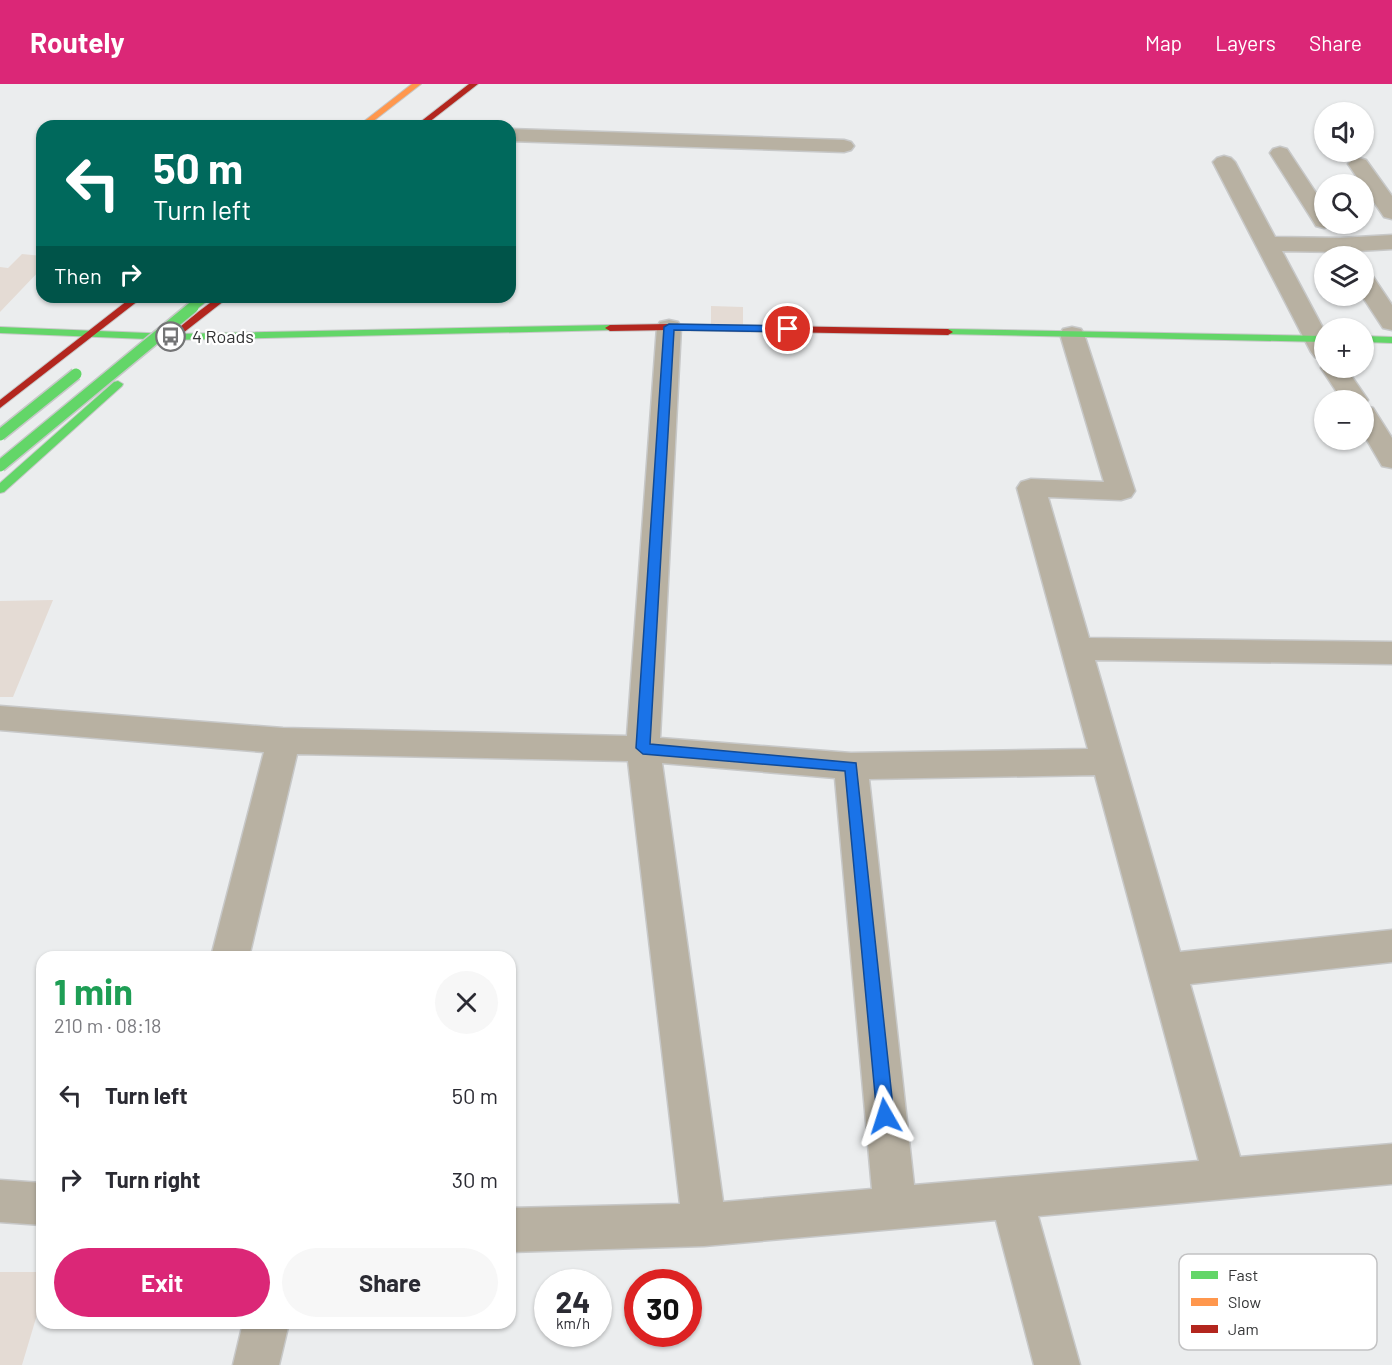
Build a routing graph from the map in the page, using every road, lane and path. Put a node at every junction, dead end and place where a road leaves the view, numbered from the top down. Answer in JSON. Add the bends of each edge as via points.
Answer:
{"nodes":[{"id":1,"x":417,"y":84,"type":"edge"},
{"id":2,"x":474,"y":84,"type":"edge"},
{"id":3,"x":370,"y":120,"type":"edge"},
{"id":4,"x":427,"y":120,"type":"edge"},
{"id":5,"x":516,"y":135,"type":"edge"},
{"id":6,"x":844,"y":146,"type":"dead end"},
{"id":7,"x":1280,"y":153,"type":"dead end"},
{"id":8,"x":1224,"y":162,"type":"dead end"},
{"id":9,"x":1359,"y":164,"type":"dead end"},
{"id":10,"x":1314,"y":205,"type":"edge"},
{"id":11,"x":1392,"y":212,"type":"edge"},
{"id":12,"x":1392,"y":242,"type":"edge"},
{"id":13,"x":1267,"y":244,"type":"junction"},
{"id":14,"x":1371,"y":246,"type":"edge"},
{"id":15,"x":1314,"y":248,"type":"edge"},
{"id":16,"x":1374,"y":295,"type":"edge"},
{"id":17,"x":130,"y":303,"type":"edge"},
{"id":18,"x":198,"y":303,"type":"edge"},
{"id":19,"x":216,"y":303,"type":"edge"},
{"id":20,"x":147,"y":319,"type":"dead end"},
{"id":21,"x":1392,"y":323,"type":"edge"},
{"id":22,"x":669,"y":327,"type":"junction"},
{"id":23,"x":1314,"y":329,"type":"edge"},
{"id":24,"x":0,"y":330,"type":"edge"},
{"id":25,"x":1072,"y":334,"type":"junction"},
{"id":26,"x":88,"y":335,"type":"junction"},
{"id":27,"x":171,"y":337,"type":"junction"},
{"id":28,"x":1374,"y":339,"type":"edge"},
{"id":29,"x":1392,"y":340,"type":"edge"},
{"id":30,"x":1314,"y":343,"type":"edge"},
{"id":31,"x":109,"y":349,"type":"dead end"},
{"id":32,"x":90,"y":363,"type":"dead end"},
{"id":33,"x":0,"y":405,"type":"edge"},
{"id":34,"x":1374,"y":430,"type":"edge"},
{"id":35,"x":0,"y":435,"type":"edge"},
{"id":36,"x":1392,"y":460,"type":"edge"},
{"id":37,"x":0,"y":466,"type":"edge"},
{"id":38,"x":0,"y":489,"type":"edge"},
{"id":39,"x":1076,"y":649,"type":"junction"},
{"id":40,"x":1392,"y":653,"type":"edge"},
{"id":41,"x":0,"y":718,"type":"edge"},
{"id":42,"x":282,"y":741,"type":"junction"},
{"id":43,"x":643,"y":748,"type":"junction"},
{"id":44,"x":1108,"y":762,"type":"junction"},
{"id":45,"x":851,"y":766,"type":"junction"},
{"id":46,"x":1392,"y":946,"type":"edge"},
{"id":47,"x":231,"y":951,"type":"edge"},
{"id":48,"x":1167,"y":970,"type":"junction"},
{"id":49,"x":1392,"y":1164,"type":"edge"},
{"id":50,"x":1225,"y":1179,"type":"junction"},
{"id":51,"x":1012,"y":1198,"type":"junction"},
{"id":52,"x":0,"y":1201,"type":"edge"},
{"id":53,"x":36,"y":1204,"type":"edge"},
{"id":54,"x":895,"y":1209,"type":"junction"},
{"id":55,"x":704,"y":1225,"type":"junction"},
{"id":56,"x":516,"y":1230,"type":"edge"},
{"id":57,"x":265,"y":1329,"type":"edge"},
{"id":58,"x":256,"y":1365,"type":"edge"},
{"id":59,"x":1057,"y":1365,"type":"edge"}],
"edges":[{"from":1,"to":3,"type":"street"},
{"from":2,"to":4,"type":"street"},
{"from":5,"to":6,"type":"street"},
{"from":7,"to":10,"type":"street"},
{"from":8,"to":13,"type":"street"},
{"from":9,"to":11,"type":"street"},
{"from":12,"to":14,"type":"street"},
{"from":13,"to":15,"type":"street"},
{"from":13,"to":23,"type":"street"},
{"from":16,"to":21,"type":"street"},
{"from":17,"to":26,"type":"street"},
{"from":18,"to":37,"type":"street","bridge":true},
{"from":19,"to":27,"type":"street"},
{"from":20,"to":31,"type":"street"},
{"from":22,"to":25,"type":"street"},
{"from":22,"to":27,"type":"street"},
{"from":22,"to":43,"type":"street"},
{"from":24,"to":26,"type":"street"},
{"from":25,"to":30,"type":"street"},
{"from":25,"to":39,"type":"street","via":[[1121,491],[1031,488]]},
{"from":26,"to":27,"type":"street"},
{"from":26,"to":33,"type":"street"},
{"from":27,"to":38,"type":"street"},
{"from":28,"to":29,"type":"street"},
{"from":32,"to":35,"type":"street","bridge":true},
{"from":34,"to":36,"type":"street"},
{"from":39,"to":40,"type":"street"},
{"from":39,"to":44,"type":"street"},
{"from":41,"to":42,"type":"street"},
{"from":42,"to":43,"type":"street"},
{"from":42,"to":47,"type":"street"},
{"from":43,"to":45,"type":"street"},
{"from":43,"to":55,"type":"street"},
{"from":44,"to":45,"type":"street"},
{"from":44,"to":48,"type":"street"},
{"from":45,"to":54,"type":"street"},
{"from":46,"to":48,"type":"street"},
{"from":48,"to":50,"type":"street"},
{"from":49,"to":50,"type":"street"},
{"from":50,"to":51,"type":"street"},
{"from":51,"to":54,"type":"street"},
{"from":51,"to":59,"type":"street"},
{"from":52,"to":53,"type":"street"},
{"from":54,"to":55,"type":"street"},
{"from":55,"to":56,"type":"street"},
{"from":57,"to":58,"type":"street"}]}
